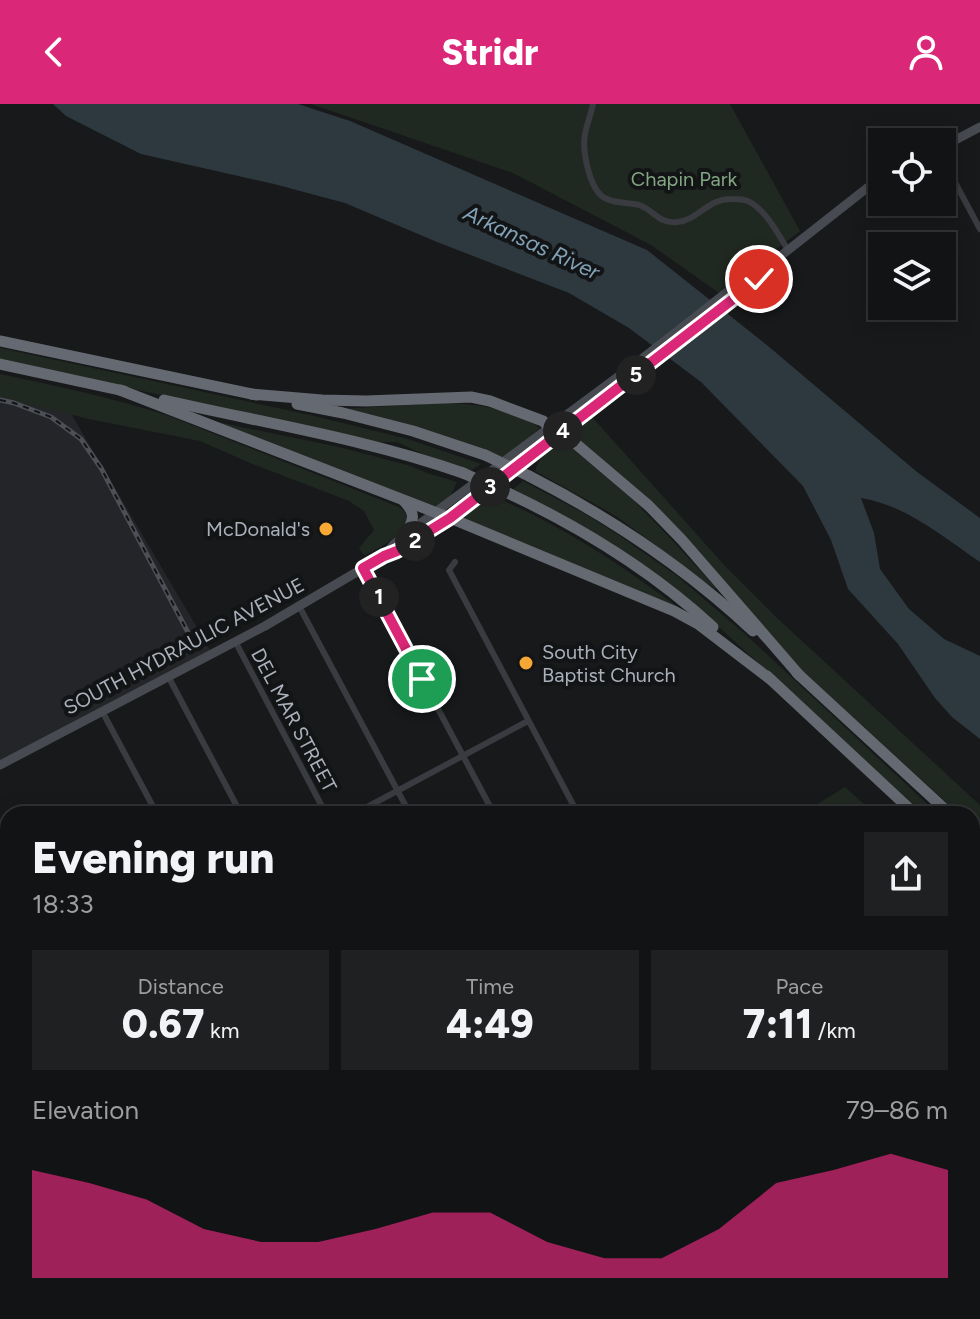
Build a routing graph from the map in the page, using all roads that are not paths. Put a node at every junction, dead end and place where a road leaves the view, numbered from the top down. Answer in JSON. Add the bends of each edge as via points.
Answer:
{"nodes":[{"id":1,"x":593,"y":104,"type":"edge"},
{"id":2,"x":980,"y":127,"type":"edge"},
{"id":3,"x":956,"y":140,"type":"edge"},
{"id":4,"x":956,"y":184,"type":"edge"},
{"id":5,"x":868,"y":187,"type":"edge"},
{"id":6,"x":980,"y":229,"type":"edge"},
{"id":7,"x":788,"y":250,"type":"junction"},
{"id":8,"x":0,"y":341,"type":"edge"},
{"id":9,"x":0,"y":364,"type":"edge"},
{"id":10,"x":643,"y":364,"type":"junction"},
{"id":11,"x":120,"y":390,"type":"junction"},
{"id":12,"x":251,"y":394,"type":"junction"},
{"id":13,"x":550,"y":428,"type":"junction"},
{"id":14,"x":562,"y":432,"type":"junction"},
{"id":15,"x":546,"y":444,"type":"junction"},
{"id":16,"x":403,"y":501,"type":"junction"},
{"id":17,"x":436,"y":513,"type":"junction"},
{"id":18,"x":450,"y":518,"type":"junction"},
{"id":19,"x":406,"y":534,"type":"junction"},
{"id":20,"x":384,"y":556,"type":"junction"},
{"id":21,"x":455,"y":562,"type":"dead end"},
{"id":22,"x":363,"y":568,"type":"junction"},
{"id":23,"x":299,"y":606,"type":"junction"},
{"id":24,"x":235,"y":641,"type":"junction"},
{"id":25,"x":168,"y":676,"type":"junction"},
{"id":26,"x":800,"y":676,"type":"junction"},
{"id":27,"x":770,"y":679,"type":"junction"},
{"id":28,"x":102,"y":710,"type":"junction"},
{"id":29,"x":528,"y":721,"type":"junction"},
{"id":30,"x":463,"y":755,"type":"junction"},
{"id":31,"x":0,"y":765,"type":"edge"},
{"id":32,"x":397,"y":791,"type":"junction"},
{"id":33,"x":153,"y":806,"type":"edge"},
{"id":34,"x":237,"y":806,"type":"edge"},
{"id":35,"x":322,"y":806,"type":"edge"},
{"id":36,"x":369,"y":806,"type":"edge"},
{"id":37,"x":405,"y":806,"type":"edge"},
{"id":38,"x":490,"y":806,"type":"edge"},
{"id":39,"x":574,"y":806,"type":"edge"},
{"id":40,"x":906,"y":806,"type":"edge"},
{"id":41,"x":941,"y":806,"type":"edge"}],
"edges":[{"from":1,"to":7,"type":"street","via":[[584,135],[586,158],[603,197],[648,209],[674,223],[724,198],[749,202]]},
{"from":2,"to":3,"type":"street"},
{"from":4,"to":6,"type":"street"},
{"from":5,"to":7,"type":"street","name":"SOUTH HYDRAULIC AVENUE"},
{"from":7,"to":10,"type":"street","name":"SOUTH HYDRAULIC AVENUE","via":[[766,273]]},
{"from":8,"to":12,"type":"highway"},
{"from":9,"to":11,"type":"highway"},
{"from":10,"to":13,"type":"street","name":"SOUTH HYDRAULIC AVENUE"},
{"from":10,"to":14,"type":"street","name":"SOUTH HYDRAULIC AVENUE"},
{"from":11,"to":16,"type":"highway"},
{"from":11,"to":27,"type":"highway","bridge":true,"via":[[393,450],[463,473],[558,517],[651,576]]},
{"from":12,"to":13,"type":"highway","via":[[366,401],[471,397]]},
{"from":12,"to":26,"type":"highway","bridge":true,"via":[[413,431],[485,455],[578,501],[665,557]]},
{"from":13,"to":14,"type":"highway"},
{"from":13,"to":15,"type":"highway"},
{"from":13,"to":17,"type":"street","name":"SOUTH HYDRAULIC AVENUE"},
{"from":14,"to":15,"type":"street","name":"SOUTH HYDRAULIC AVENUE"},
{"from":14,"to":26,"type":"highway","via":[[649,506]]},
{"from":15,"to":18,"type":"street","name":"SOUTH HYDRAULIC AVENUE"},
{"from":16,"to":17,"type":"highway"},
{"from":16,"to":19,"type":"highway","via":[[413,516]]},
{"from":17,"to":18,"type":"highway"},
{"from":17,"to":19,"type":"street","name":"SOUTH HYDRAULIC AVENUE"},
{"from":18,"to":20,"type":"street","name":"SOUTH HYDRAULIC AVENUE"},
{"from":18,"to":27,"type":"highway","via":[[674,611]]},
{"from":19,"to":20,"type":"street","name":"SOUTH HYDRAULIC AVENUE"},
{"from":20,"to":22,"type":"street","name":"SOUTH HYDRAULIC AVENUE"},
{"from":21,"to":29,"type":"street","via":[[449,570]]},
{"from":22,"to":23,"type":"street","name":"SOUTH HYDRAULIC AVENUE"},
{"from":22,"to":30,"type":"street"},
{"from":23,"to":24,"type":"street","name":"SOUTH HYDRAULIC AVENUE"},
{"from":23,"to":32,"type":"street"},
{"from":24,"to":25,"type":"street","name":"SOUTH HYDRAULIC AVENUE"},
{"from":24,"to":35,"type":"street","name":"DEL MAR STREET"},
{"from":25,"to":28,"type":"street","name":"SOUTH HYDRAULIC AVENUE"},
{"from":25,"to":34,"type":"street"},
{"from":26,"to":41,"type":"highway"},
{"from":27,"to":40,"type":"highway"},
{"from":28,"to":31,"type":"street","name":"SOUTH HYDRAULIC AVENUE"},
{"from":28,"to":33,"type":"street"},
{"from":29,"to":30,"type":"street"},
{"from":29,"to":39,"type":"street"},
{"from":30,"to":32,"type":"street"},
{"from":30,"to":38,"type":"street"},
{"from":32,"to":36,"type":"street"},
{"from":32,"to":37,"type":"street"}]}
